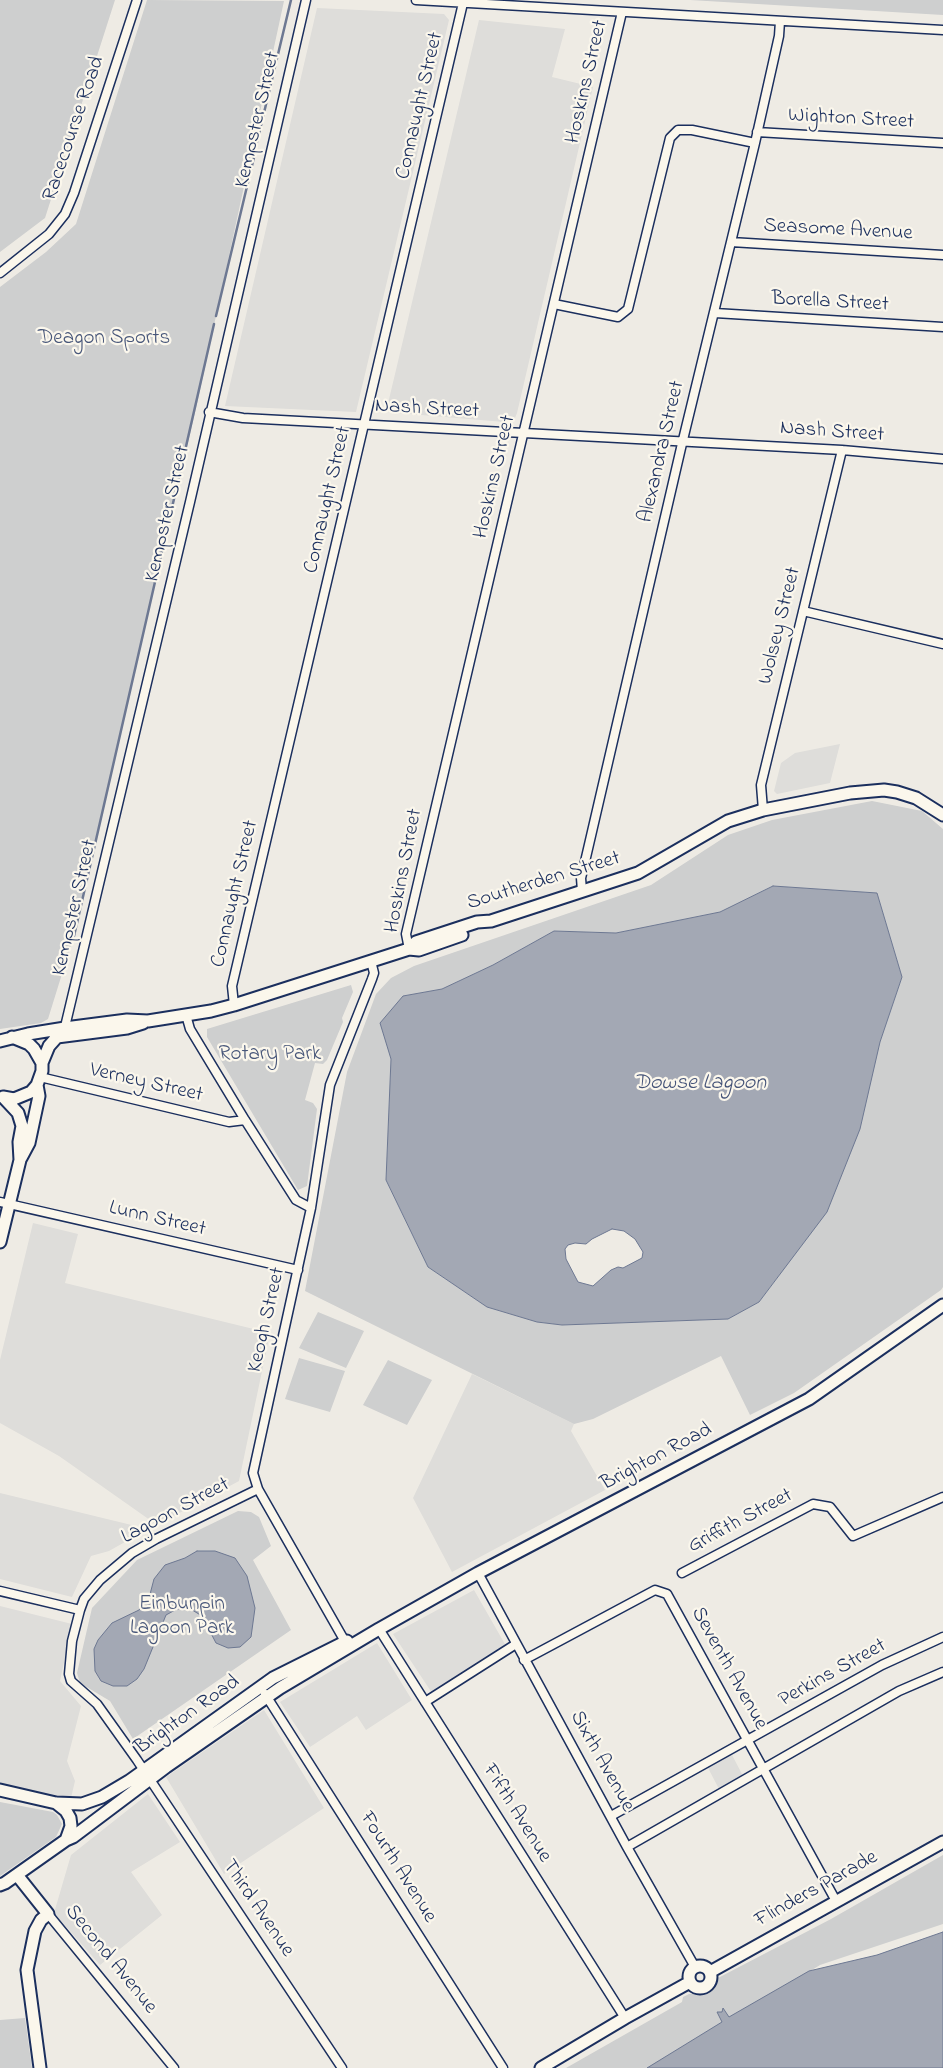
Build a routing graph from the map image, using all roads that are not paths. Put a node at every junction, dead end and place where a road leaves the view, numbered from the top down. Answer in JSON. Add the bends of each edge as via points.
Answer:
{"nodes":[{"id":1,"x":137,"y":0,"type":"edge"},
{"id":2,"x":305,"y":0,"type":"edge"},
{"id":3,"x":416,"y":0,"type":"edge"},
{"id":4,"x":463,"y":3,"type":"junction"},
{"id":5,"x":622,"y":12,"type":"junction"},
{"id":6,"x":780,"y":21,"type":"junction"},
{"id":7,"x":943,"y":30,"type":"edge"},
{"id":8,"x":757,"y":132,"type":"junction"},
{"id":9,"x":754,"y":143,"type":"junction"},
{"id":10,"x":943,"y":143,"type":"edge"},
{"id":11,"x":731,"y":242,"type":"junction"},
{"id":12,"x":943,"y":255,"type":"edge"},
{"id":13,"x":0,"y":273,"type":"edge"},
{"id":14,"x":554,"y":304,"type":"junction"},
{"id":15,"x":715,"y":313,"type":"junction"},
{"id":16,"x":943,"y":327,"type":"edge"},
{"id":17,"x":210,"y":412,"type":"junction"},
{"id":18,"x":365,"y":424,"type":"junction"},
{"id":19,"x":524,"y":433,"type":"junction"},
{"id":20,"x":682,"y":441,"type":"junction"},
{"id":21,"x":842,"y":450,"type":"junction"},
{"id":22,"x":943,"y":460,"type":"edge"},
{"id":23,"x":803,"y":611,"type":"junction"},
{"id":24,"x":943,"y":644,"type":"edge"},
{"id":25,"x":763,"y":810,"type":"junction"},
{"id":26,"x":943,"y":814,"type":"edge"},
{"id":27,"x":582,"y":891,"type":"junction"},
{"id":28,"x":409,"y":949,"type":"junction"},
{"id":29,"x":371,"y":961,"type":"junction"},
{"id":30,"x":234,"y":1005,"type":"junction"},
{"id":31,"x":186,"y":1014,"type":"junction"},
{"id":32,"x":64,"y":1032,"type":"junction"},
{"id":33,"x":3,"y":1039,"type":"edge"},
{"id":34,"x":42,"y":1063,"type":"junction"},
{"id":35,"x":38,"y":1081,"type":"junction"},
{"id":36,"x":2,"y":1097,"type":"edge"},
{"id":37,"x":245,"y":1120,"type":"junction"},
{"id":38,"x":20,"y":1160,"type":"junction"},
{"id":39,"x":4,"y":1204,"type":"edge"},
{"id":40,"x":311,"y":1208,"type":"junction"},
{"id":41,"x":0,"y":1242,"type":"edge"},
{"id":42,"x":298,"y":1270,"type":"junction"},
{"id":43,"x":943,"y":1305,"type":"edge"},
{"id":44,"x":258,"y":1489,"type":"junction"},
{"id":45,"x":943,"y":1497,"type":"edge"},
{"id":46,"x":478,"y":1573,"type":"junction"},
{"id":47,"x":682,"y":1573,"type":"dead end"},
{"id":48,"x":0,"y":1591,"type":"edge"},
{"id":49,"x":80,"y":1610,"type":"junction"},
{"id":50,"x":379,"y":1629,"type":"junction"},
{"id":51,"x":943,"y":1637,"type":"edge"},
{"id":52,"x":347,"y":1644,"type":"junction"},
{"id":53,"x":516,"y":1644,"type":"junction"},
{"id":54,"x":524,"y":1660,"type":"junction"},
{"id":55,"x":943,"y":1672,"type":"edge"},
{"id":56,"x":264,"y":1692,"type":"junction"},
{"id":57,"x":425,"y":1702,"type":"junction"},
{"id":58,"x":748,"y":1740,"type":"junction"},
{"id":59,"x":763,"y":1768,"type":"junction"},
{"id":60,"x":143,"y":1770,"type":"junction"},
{"id":61,"x":150,"y":1780,"type":"junction"},
{"id":62,"x":0,"y":1790,"type":"edge"},
{"id":63,"x":56,"y":1803,"type":"junction"},
{"id":64,"x":610,"y":1816,"type":"junction"},
{"id":65,"x":66,"y":1840,"type":"junction"},
{"id":66,"x":943,"y":1842,"type":"edge"},
{"id":67,"x":626,"y":1847,"type":"junction"},
{"id":68,"x":17,"y":1875,"type":"junction"},
{"id":69,"x":0,"y":1885,"type":"edge"},
{"id":70,"x":836,"y":1901,"type":"junction"},
{"id":71,"x":48,"y":1914,"type":"junction"},
{"id":72,"x":694,"y":1967,"type":"junction"},
{"id":73,"x":710,"y":1972,"type":"junction"},
{"id":74,"x":690,"y":1982,"type":"junction"},
{"id":75,"x":625,"y":2018,"type":"junction"},
{"id":76,"x":40,"y":2068,"type":"edge"},
{"id":77,"x":174,"y":2068,"type":"edge"},
{"id":78,"x":342,"y":2068,"type":"edge"},
{"id":79,"x":503,"y":2068,"type":"edge"},
{"id":80,"x":540,"y":2068,"type":"edge"}],
"edges":[{"from":1,"to":13,"type":"street","name":"Racecourse Road","via":[[65,214],[49,234]]},
{"from":2,"to":17,"type":"street","name":"Kempster Street"},
{"from":3,"to":4,"type":"street"},
{"from":4,"to":5,"type":"street"},
{"from":4,"to":18,"type":"street","name":"Connaught Street"},
{"from":5,"to":6,"type":"street"},
{"from":5,"to":14,"type":"street","name":"Hoskins Street"},
{"from":6,"to":7,"type":"street"},
{"from":6,"to":8,"type":"street","name":"Alexandra Street"},
{"from":8,"to":9,"type":"street","name":"Alexandra Street"},
{"from":8,"to":10,"type":"street","name":"Wighton Street"},
{"from":9,"to":11,"type":"street","name":"Alexandra Street"},
{"from":9,"to":14,"type":"street","via":[[678,130],[670,138],[628,309],[618,317]]},
{"from":11,"to":12,"type":"street","name":"Seasome Avenue"},
{"from":11,"to":15,"type":"street","name":"Alexandra Street"},
{"from":14,"to":19,"type":"street","name":"Hoskins Street"},
{"from":15,"to":16,"type":"street","name":"Borella Street"},
{"from":15,"to":20,"type":"street","name":"Alexandra Street"},
{"from":17,"to":18,"type":"street","name":"Nash Street","via":[[243,418]]},
{"from":17,"to":32,"type":"street","name":"Kempster Street"},
{"from":18,"to":19,"type":"street","name":"Nash Street"},
{"from":18,"to":30,"type":"street","name":"Connaught Street","via":[[232,986]]},
{"from":19,"to":20,"type":"street","name":"Nash Street"},
{"from":19,"to":28,"type":"street","name":"Hoskins Street","via":[[406,934]]},
{"from":20,"to":21,"type":"street","name":"Nash Street"},
{"from":20,"to":27,"type":"street","name":"Alexandra Street","via":[[581,878]]},
{"from":21,"to":22,"type":"street","name":"Nash Street"},
{"from":21,"to":23,"type":"street","name":"Wolsey Street"},
{"from":23,"to":24,"type":"street"},
{"from":23,"to":25,"type":"street","name":"Wolsey Street","via":[[761,785]]},
{"from":25,"to":26,"type":"main road","name":"Southerden Street","via":[[850,793],[884,790],[916,798]]},
{"from":25,"to":27,"type":"main road","name":"Southerden Street","via":[[728,821],[638,873]]},
{"from":27,"to":28,"type":"main road","name":"Southerden Street","via":[[416,942]]},
{"from":28,"to":29,"type":"main road","name":"Southerden Street"},
{"from":29,"to":30,"type":"main road","name":"Southerden Street"},
{"from":29,"to":40,"type":"street","name":"Hoskins Street","via":[[374,973],[330,1085]]},
{"from":30,"to":31,"type":"main road","name":"Southerden Street"},
{"from":31,"to":32,"type":"main road","name":"Southerden Street","via":[[148,1020],[127,1028]]},
{"from":31,"to":37,"type":"street","via":[[190,1029]]},
{"from":32,"to":33,"type":"main road","name":"Southerden Street"},
{"from":32,"to":34,"type":"main road","via":[[53,1041]]},
{"from":33,"to":34,"type":"main road","via":[[29,1044]]},
{"from":34,"to":35,"type":"main road"},
{"from":35,"to":36,"type":"main road","via":[[23,1097]]},
{"from":35,"to":37,"type":"street","name":"Verney Street","via":[[229,1122]]},
{"from":35,"to":38,"type":"main road","via":[[39,1096],[29,1143]]},
{"from":36,"to":38,"type":"main road","via":[[21,1119]]},
{"from":37,"to":40,"type":"street","via":[[296,1200]]},
{"from":38,"to":39,"type":"main road"},
{"from":39,"to":41,"type":"main road"},
{"from":39,"to":42,"type":"street","name":"Lunn Street"},
{"from":40,"to":42,"type":"street","name":"Keogh Street"},
{"from":42,"to":44,"type":"street","name":"Keogh Street","via":[[253,1465]]},
{"from":43,"to":46,"type":"main road","name":"Brighton Road","via":[[809,1399]]},
{"from":44,"to":49,"type":"street","name":"Lagoon Street","via":[[132,1553],[90,1590]]},
{"from":44,"to":52,"type":"street","name":"Keogh Street"},
{"from":45,"to":47,"type":"street","name":"Griffith Street","via":[[853,1536],[830,1507],[813,1504]]},
{"from":46,"to":50,"type":"main road","name":"Brighton Road"},
{"from":46,"to":53,"type":"street","name":"Sixth Avenue"},
{"from":48,"to":49,"type":"street"},
{"from":49,"to":60,"type":"street","name":"Lagoon Street","via":[[69,1661],[71,1681],[97,1704]]},
{"from":50,"to":52,"type":"main road","name":"Brighton Road"},
{"from":50,"to":57,"type":"street","name":"Fifth Avenue"},
{"from":51,"to":58,"type":"street","name":"Perkins Street","via":[[882,1665]]},
{"from":52,"to":56,"type":"main road","name":"Brighton Road"},
{"from":53,"to":54,"type":"street","name":"Sixth Avenue"},
{"from":53,"to":57,"type":"street"},
{"from":54,"to":58,"type":"street","name":"Seventh Avenue","via":[[655,1590],[666,1594]]},
{"from":54,"to":64,"type":"street","name":"Sixth Avenue"},
{"from":55,"to":59,"type":"street","via":[[899,1692]]},
{"from":56,"to":60,"type":"main road","name":"Brighton Road"},
{"from":56,"to":61,"type":"main road","name":"Brighton Road"},
{"from":56,"to":79,"type":"street","name":"Fourth Avenue"},
{"from":57,"to":75,"type":"street","name":"Fifth Avenue"},
{"from":58,"to":59,"type":"street","name":"Seventh Avenue"},
{"from":58,"to":64,"type":"street","name":"Perkins Street"},
{"from":59,"to":67,"type":"street"},
{"from":59,"to":70,"type":"street","name":"Seventh Avenue"},
{"from":60,"to":61,"type":"street","name":"Third Avenue"},
{"from":60,"to":63,"type":"main road","name":"Brighton Road","via":[[96,1800],[82,1804]]},
{"from":61,"to":65,"type":"main road","name":"Brighton Road"},
{"from":61,"to":78,"type":"street","name":"Third Avenue"},
{"from":62,"to":63,"type":"main road","name":"Brighton Road"},
{"from":63,"to":65,"type":"main road","via":[[70,1818]]},
{"from":64,"to":67,"type":"street","name":"Sixth Avenue"},
{"from":65,"to":68,"type":"main road","name":"Brighton Road"},
{"from":66,"to":70,"type":"main road","name":"Flinders Parade"},
{"from":67,"to":72,"type":"street","name":"Sixth Avenue"},
{"from":68,"to":69,"type":"main road","name":"Brighton Road"},
{"from":68,"to":71,"type":"main road","name":"Second Avenue"},
{"from":70,"to":73,"type":"main road","name":"Flinders Parade"},
{"from":71,"to":76,"type":"main road","via":[[35,1931],[27,1970]]},
{"from":71,"to":77,"type":"street","name":"Second Avenue"},
{"from":72,"to":73,"type":"main road","via":[[705,1967]]},
{"from":72,"to":74,"type":"main road","via":[[689,1975]]},
{"from":73,"to":74,"type":"main road","via":[[709,1983],[703,1987],[696,1987]]},
{"from":74,"to":75,"type":"main road"},
{"from":75,"to":80,"type":"main road"}]}
